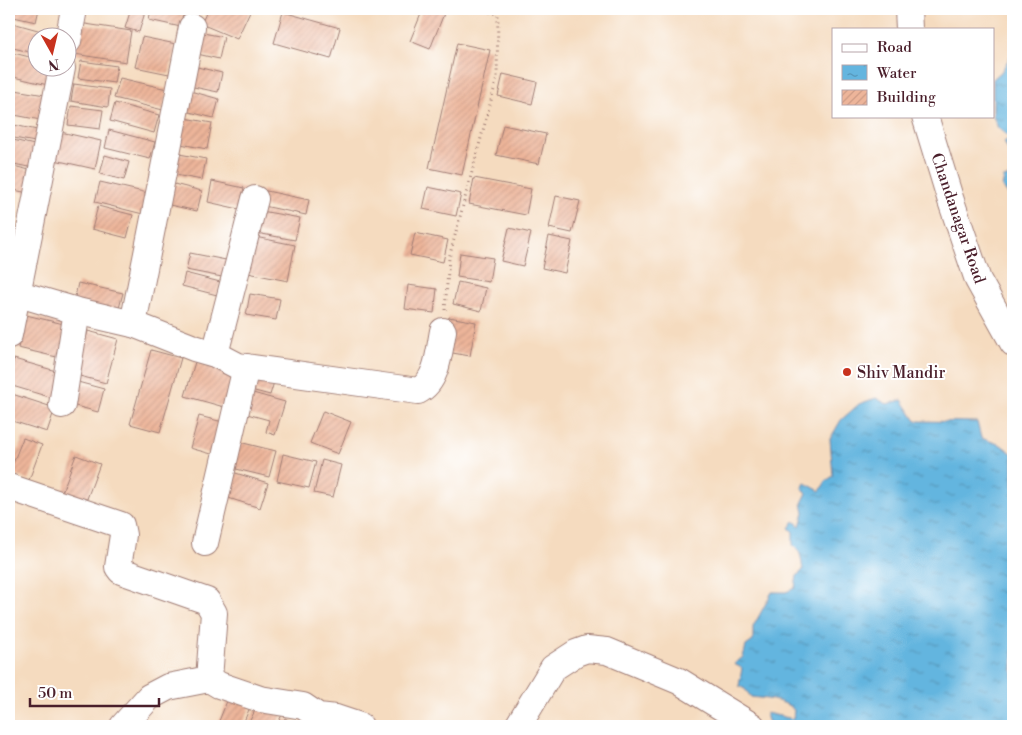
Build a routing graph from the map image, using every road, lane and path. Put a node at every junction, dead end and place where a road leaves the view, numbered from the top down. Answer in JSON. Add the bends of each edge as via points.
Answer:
{"nodes":[{"id":1,"x":74,"y":9,"type":"edge"},
{"id":2,"x":477,"y":9,"type":"edge"},
{"id":3,"x":908,"y":9,"type":"edge"},
{"id":4,"x":192,"y":27,"type":"dead end"},
{"id":5,"x":70,"y":28,"type":"edge"},
{"id":6,"x":909,"y":28,"type":"edge"},
{"id":7,"x":60,"y":78,"type":"edge"},
{"id":8,"x":927,"y":118,"type":"edge"},
{"id":9,"x":256,"y":199,"type":"dead end"},
{"id":10,"x":13,"y":292,"type":"edge"},
{"id":11,"x":77,"y":311,"type":"junction"},
{"id":12,"x":133,"y":324,"type":"junction"},
{"id":13,"x":443,"y":331,"type":"joint"},
{"id":14,"x":9,"y":335,"type":"edge"},
{"id":15,"x":1013,"y":343,"type":"edge"},
{"id":16,"x":215,"y":354,"type":"junction"},
{"id":17,"x":246,"y":367,"type":"junction"},
{"id":18,"x":62,"y":404,"type":"dead end"},
{"id":19,"x":9,"y":487,"type":"edge"},
{"id":20,"x":205,"y":543,"type":"dead end"},
{"id":21,"x":210,"y":679,"type":"junction"},
{"id":22,"x":315,"y":721,"type":"edge"},
{"id":23,"x":123,"y":726,"type":"edge"},
{"id":24,"x":360,"y":726,"type":"edge"},
{"id":25,"x":518,"y":726,"type":"edge"},
{"id":26,"x":752,"y":726,"type":"edge"}],
"edges":[{"from":1,"to":5,"type":"street"},
{"from":2,"to":13,"type":"path","via":[[498,14],[497,78],[449,258]]},
{"from":3,"to":6,"type":"street"},
{"from":4,"to":12,"type":"street"},
{"from":7,"to":10,"type":"street"},
{"from":8,"to":15,"type":"street","name":"Chandanagar Road","via":[[978,280]]},
{"from":9,"to":16,"type":"street"},
{"from":10,"to":11,"type":"street"},
{"from":10,"to":14,"type":"street"},
{"from":11,"to":12,"type":"street"},
{"from":11,"to":18,"type":"street"},
{"from":12,"to":16,"type":"street"},
{"from":13,"to":17,"type":"street","via":[[432,379],[418,391]]},
{"from":16,"to":17,"type":"street"},
{"from":17,"to":20,"type":"street"},
{"from":19,"to":21,"type":"street","via":[[121,525],[118,567],[121,571],[207,601],[214,613]]},
{"from":21,"to":22,"type":"street","via":[[260,699],[303,706]]},
{"from":21,"to":23,"type":"street","via":[[168,688],[149,697]]},
{"from":22,"to":24,"type":"street","via":[[336,718]]},
{"from":25,"to":26,"type":"street","via":[[553,668],[587,649],[607,651],[679,681]]}]}
